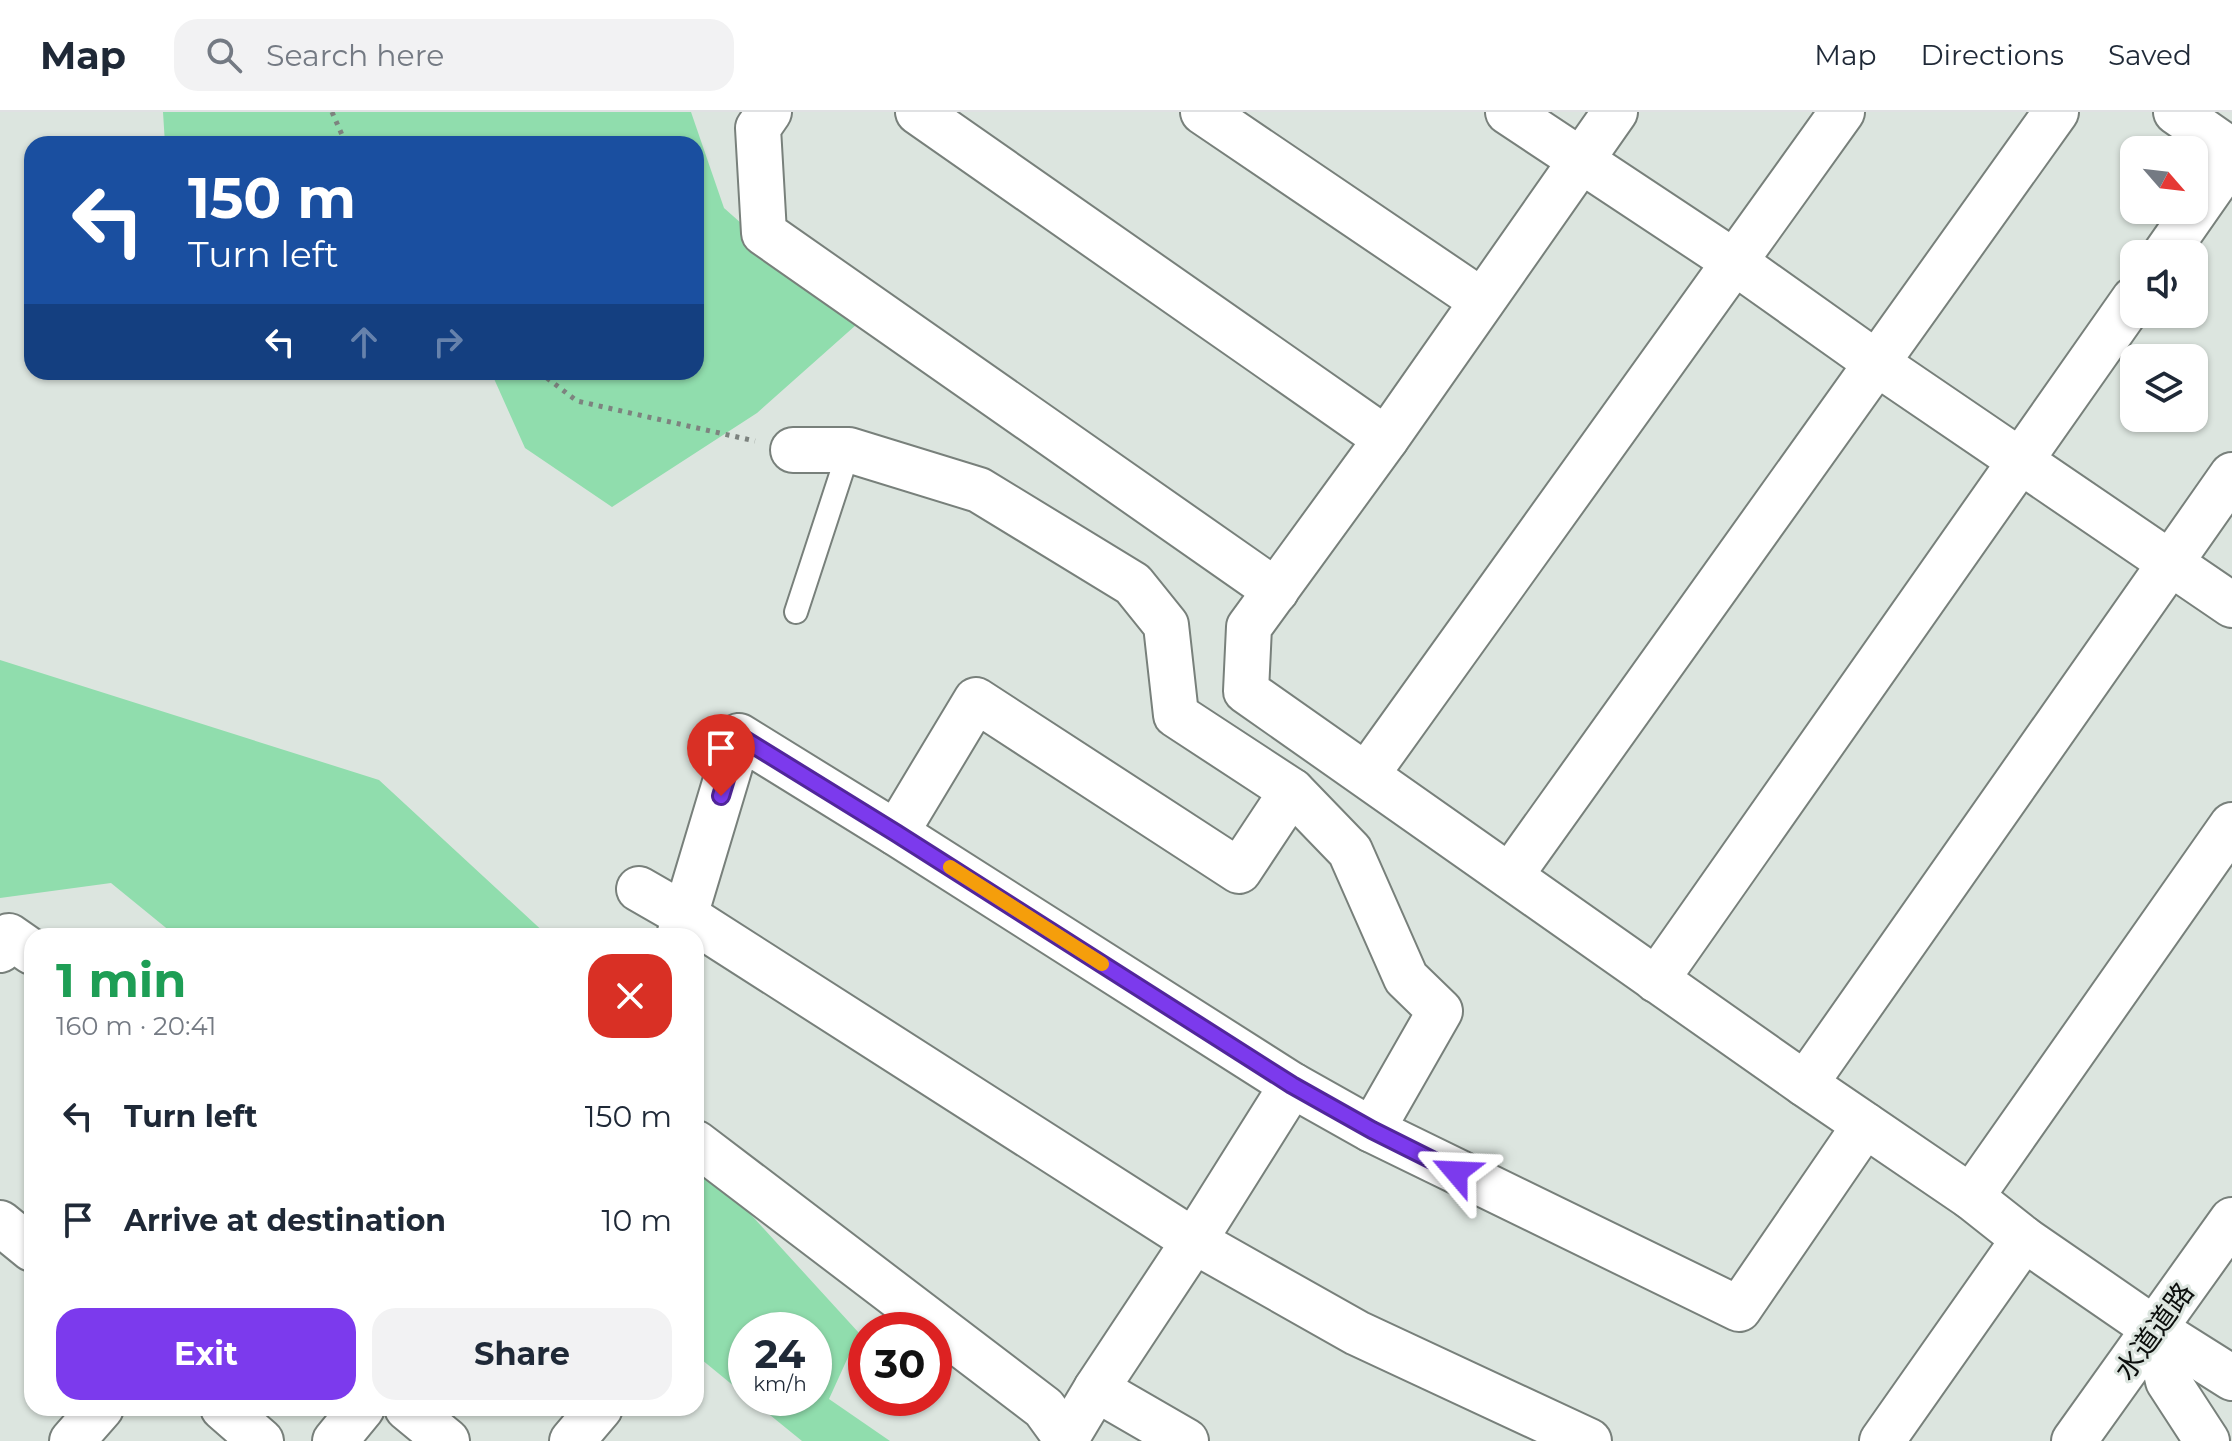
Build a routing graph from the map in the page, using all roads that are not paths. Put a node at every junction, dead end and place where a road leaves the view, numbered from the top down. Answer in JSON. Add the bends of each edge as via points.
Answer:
{"nodes":[{"id":1,"x":769,"y":112,"type":"edge"},
{"id":2,"x":918,"y":112,"type":"edge"},
{"id":3,"x":1203,"y":112,"type":"edge"},
{"id":4,"x":1508,"y":112,"type":"edge"},
{"id":5,"x":1615,"y":112,"type":"edge"},
{"id":6,"x":1842,"y":112,"type":"edge"},
{"id":7,"x":2056,"y":112,"type":"edge"},
{"id":8,"x":2176,"y":112,"type":"edge"},
{"id":9,"x":2232,"y":151,"type":"edge"},
{"id":10,"x":2232,"y":158,"type":"edge"},
{"id":11,"x":1581,"y":161,"type":"junction"},
{"id":12,"x":2175,"y":240,"type":"edge"},
{"id":13,"x":1733,"y":261,"type":"junction"},
{"id":14,"x":1482,"y":301,"type":"junction"},
{"id":15,"x":2120,"y":319,"type":"edge"},
{"id":16,"x":1878,"y":364,"type":"junction"},
{"id":17,"x":1386,"y":439,"type":"junction"},
{"id":18,"x":793,"y":450,"type":"road end"},
{"id":19,"x":849,"y":450,"type":"junction"},
{"id":20,"x":2022,"y":460,"type":"junction"},
{"id":21,"x":2232,"y":475,"type":"edge"},
{"id":22,"x":2170,"y":564,"type":"junction"},
{"id":23,"x":1276,"y":591,"type":"junction"},
{"id":24,"x":2232,"y":605,"type":"edge"},
{"id":25,"x":796,"y":612,"type":"dead end"},
{"id":26,"x":1367,"y":774,"type":"junction"},
{"id":27,"x":1292,"y":791,"type":"junction"},
{"id":28,"x":2232,"y":825,"type":"edge"},
{"id":29,"x":896,"y":833,"type":"junction"},
{"id":30,"x":1510,"y":876,"type":"junction"},
{"id":31,"x":639,"y":889,"type":"dead end"},
{"id":32,"x":682,"y":926,"type":"edge"},
{"id":33,"x":704,"y":940,"type":"edge"},
{"id":34,"x":24,"y":946,"type":"edge"},
{"id":35,"x":0,"y":950,"type":"edge"},
{"id":36,"x":1656,"y":980,"type":"junction"},
{"id":37,"x":1805,"y":1084,"type":"junction"},
{"id":38,"x":1292,"y":1085,"type":"junction"},
{"id":39,"x":1865,"y":1125,"type":"junction"},
{"id":40,"x":1372,"y":1130,"type":"junction"},
{"id":41,"x":704,"y":1149,"type":"edge"},
{"id":42,"x":1971,"y":1197,"type":"junction"},
{"id":43,"x":2232,"y":1220,"type":"edge"},
{"id":44,"x":2024,"y":1239,"type":"junction"},
{"id":45,"x":1194,"y":1241,"type":"junction"},
{"id":46,"x":2156,"y":1330,"type":"junction"},
{"id":47,"x":2232,"y":1378,"type":"edge"},
{"id":48,"x":1096,"y":1389,"type":"junction"},
{"id":49,"x":94,"y":1416,"type":"edge"},
{"id":50,"x":232,"y":1416,"type":"edge"},
{"id":51,"x":355,"y":1416,"type":"edge"},
{"id":52,"x":417,"y":1416,"type":"edge"},
{"id":53,"x":593,"y":1416,"type":"edge"},
{"id":54,"x":1067,"y":1440,"type":"edge"},
{"id":55,"x":72,"y":1441,"type":"edge"},
{"id":56,"x":261,"y":1441,"type":"edge"},
{"id":57,"x":335,"y":1441,"type":"edge"},
{"id":58,"x":447,"y":1441,"type":"edge"},
{"id":59,"x":572,"y":1441,"type":"edge"},
{"id":60,"x":1186,"y":1441,"type":"edge"},
{"id":61,"x":1589,"y":1441,"type":"edge"},
{"id":62,"x":1882,"y":1441,"type":"edge"},
{"id":63,"x":2074,"y":1441,"type":"edge"},
{"id":64,"x":2207,"y":1441,"type":"edge"}],
"edges":[{"from":1,"to":23,"type":"street","via":[[758,128],[764,233]]},
{"from":2,"to":17,"type":"street"},
{"from":3,"to":14,"type":"street"},
{"from":4,"to":11,"type":"street"},
{"from":5,"to":11,"type":"street"},
{"from":6,"to":13,"type":"street"},
{"from":7,"to":16,"type":"street"},
{"from":8,"to":9,"type":"street"},
{"from":10,"to":12,"type":"street"},
{"from":11,"to":13,"type":"street"},
{"from":11,"to":14,"type":"street"},
{"from":13,"to":16,"type":"street"},
{"from":13,"to":26,"type":"street"},
{"from":14,"to":17,"type":"street"},
{"from":15,"to":20,"type":"street"},
{"from":16,"to":20,"type":"street"},
{"from":16,"to":30,"type":"street"},
{"from":17,"to":23,"type":"street"},
{"from":18,"to":19,"type":"street"},
{"from":19,"to":25,"type":"lane"},
{"from":19,"to":27,"type":"street","via":[[979,490],[1133,584],[1166,625],[1176,715]]},
{"from":20,"to":22,"type":"street"},
{"from":20,"to":36,"type":"street"},
{"from":21,"to":22,"type":"street"},
{"from":22,"to":24,"type":"street"},
{"from":22,"to":37,"type":"street"},
{"from":23,"to":26,"type":"street","via":[[1249,627],[1246,691]]},
{"from":26,"to":30,"type":"street"},
{"from":27,"to":29,"type":"street","via":[[1239,871],[976,700]]},
{"from":27,"to":40,"type":"street","via":[[1350,851],[1406,978],[1440,1011]]},
{"from":28,"to":42,"type":"street"},
{"from":29,"to":32,"type":"street","via":[[739,736]]},
{"from":29,"to":38,"type":"street"},
{"from":30,"to":36,"type":"street"},
{"from":31,"to":32,"type":"street"},
{"from":33,"to":45,"type":"street"},
{"from":34,"to":35,"type":"street","via":[[9,936]]},
{"from":36,"to":37,"type":"street"},
{"from":37,"to":39,"type":"street"},
{"from":38,"to":40,"type":"street"},
{"from":38,"to":45,"type":"street"},
{"from":39,"to":40,"type":"street","via":[[1739,1309]]},
{"from":39,"to":42,"type":"street"},
{"from":41,"to":54,"type":"street","via":[[1044,1408]]},
{"from":42,"to":44,"type":"street"},
{"from":43,"to":46,"type":"street","name":"水道道路"},
{"from":44,"to":46,"type":"street"},
{"from":44,"to":62,"type":"street"},
{"from":45,"to":48,"type":"street"},
{"from":45,"to":61,"type":"street","via":[[1357,1333]]},
{"from":46,"to":47,"type":"street"},
{"from":46,"to":63,"type":"street","name":"水道道路"},
{"from":46,"to":64,"type":"street","via":[[2168,1381]]},
{"from":48,"to":54,"type":"street"},
{"from":48,"to":60,"type":"street"},
{"from":49,"to":55,"type":"street"},
{"from":50,"to":56,"type":"street"},
{"from":51,"to":57,"type":"street"},
{"from":52,"to":58,"type":"street"},
{"from":53,"to":59,"type":"street"}]}
